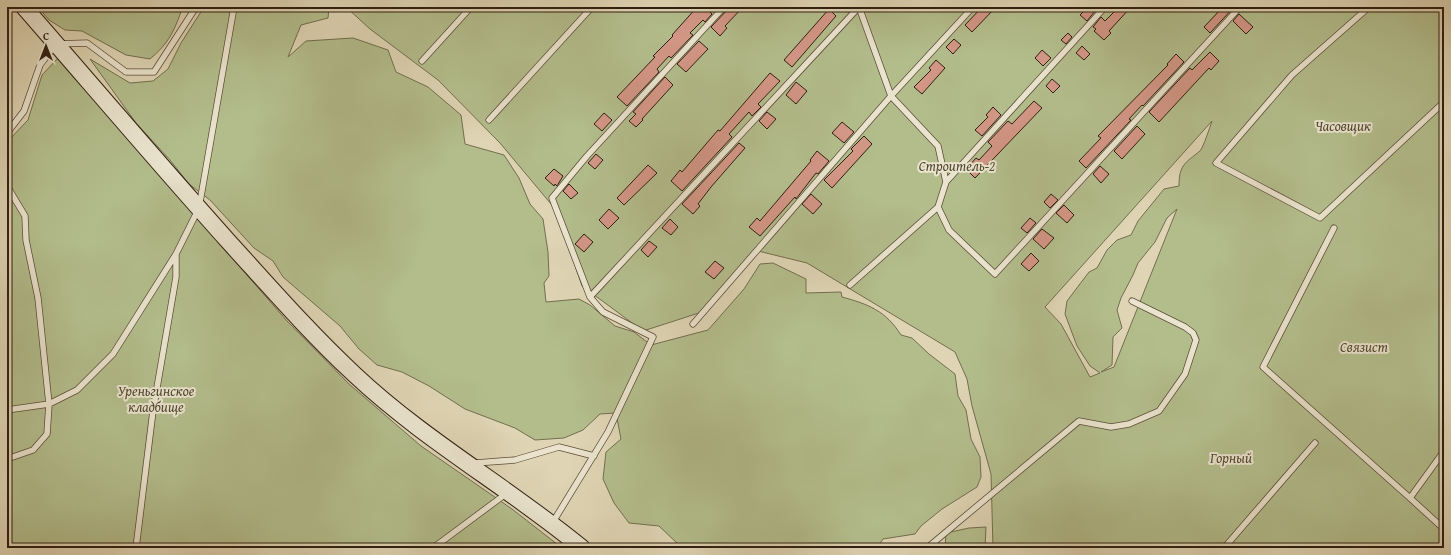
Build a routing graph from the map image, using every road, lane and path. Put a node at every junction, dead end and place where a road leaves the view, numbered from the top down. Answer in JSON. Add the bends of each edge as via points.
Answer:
{"nodes":[{"id":1,"x":24,"y":7,"type":"edge"},
{"id":2,"x":196,"y":7,"type":"edge"},
{"id":3,"x":234,"y":7,"type":"edge"},
{"id":4,"x":471,"y":7,"type":"edge"},
{"id":5,"x":592,"y":7,"type":"edge"},
{"id":6,"x":724,"y":7,"type":"edge"},
{"id":7,"x":859,"y":7,"type":"edge"},
{"id":8,"x":974,"y":7,"type":"edge"},
{"id":9,"x":1105,"y":7,"type":"edge"},
{"id":10,"x":1240,"y":7,"type":"edge"},
{"id":11,"x":1369,"y":7,"type":"edge"},
{"id":12,"x":56,"y":44,"type":"junction"},
{"id":13,"x":422,"y":61,"type":"dead end"},
{"id":14,"x":891,"y":96,"type":"junction"},
{"id":15,"x":1444,"y":102,"type":"edge"},
{"id":16,"x":489,"y":120,"type":"dead end"},
{"id":17,"x":7,"y":133,"type":"edge"},
{"id":18,"x":946,"y":182,"type":"junction"},
{"id":19,"x":7,"y":186,"type":"edge"},
{"id":20,"x":199,"y":208,"type":"junction"},
{"id":21,"x":938,"y":208,"type":"junction"},
{"id":22,"x":1334,"y":228,"type":"dead end"},
{"id":23,"x":176,"y":254,"type":"junction"},
{"id":24,"x":850,"y":284,"type":"dead end"},
{"id":25,"x":590,"y":297,"type":"junction"},
{"id":26,"x":1132,"y":301,"type":"dead end"},
{"id":27,"x":693,"y":324,"type":"dead end"},
{"id":28,"x":49,"y":404,"type":"junction"},
{"id":29,"x":7,"y":410,"type":"edge"},
{"id":30,"x":1315,"y":443,"type":"dead end"},
{"id":31,"x":1444,"y":451,"type":"edge"},
{"id":32,"x":594,"y":456,"type":"junction"},
{"id":33,"x":7,"y":459,"type":"edge"},
{"id":34,"x":470,"y":464,"type":"junction"},
{"id":35,"x":508,"y":491,"type":"junction"},
{"id":36,"x":1410,"y":498,"type":"junction"},
{"id":37,"x":552,"y":524,"type":"junction"},
{"id":38,"x":1444,"y":529,"type":"edge"},
{"id":39,"x":136,"y":548,"type":"edge"},
{"id":40,"x":433,"y":548,"type":"edge"},
{"id":41,"x":582,"y":548,"type":"edge"},
{"id":42,"x":927,"y":548,"type":"edge"},
{"id":43,"x":1224,"y":548,"type":"edge"}],
"edges":[{"from":1,"to":12,"type":"main road"},
{"from":2,"to":12,"type":"lane","via":[[154,72],[126,72],[87,43]]},
{"from":3,"to":20,"type":"lane"},
{"from":4,"to":13,"type":"lane"},
{"from":5,"to":16,"type":"lane"},
{"from":6,"to":25,"type":"lane","via":[[552,198]]},
{"from":7,"to":14,"type":"lane"},
{"from":7,"to":25,"type":"lane"},
{"from":8,"to":14,"type":"lane"},
{"from":9,"to":18,"type":"lane"},
{"from":10,"to":21,"type":"lane","via":[[995,274],[950,230]]},
{"from":11,"to":15,"type":"lane","via":[[1292,75],[1216,163],[1320,218]]},
{"from":12,"to":17,"type":"lane","via":[[40,65],[24,111]]},
{"from":12,"to":20,"type":"main road"},
{"from":14,"to":18,"type":"lane","via":[[938,146]]},
{"from":14,"to":27,"type":"lane"},
{"from":18,"to":21,"type":"lane"},
{"from":19,"to":28,"type":"lane","via":[[25,216],[26,240],[38,298]]},
{"from":20,"to":23,"type":"lane"},
{"from":20,"to":34,"type":"main road","via":[[298,319],[355,375],[404,418]]},
{"from":21,"to":24,"type":"lane"},
{"from":22,"to":36,"type":"lane","via":[[1263,367]]},
{"from":23,"to":28,"type":"lane","via":[[113,354],[77,390]]},
{"from":23,"to":39,"type":"lane","via":[[176,278],[153,411]]},
{"from":25,"to":32,"type":"lane","via":[[603,312],[653,337]]},
{"from":26,"to":42,"type":"lane","via":[[1185,327],[1193,333],[1196,340],[1185,374],[1159,411],[1129,424],[1111,428],[1079,421]]},
{"from":28,"to":29,"type":"lane"},
{"from":28,"to":33,"type":"lane","via":[[47,434],[33,450]]},
{"from":30,"to":43,"type":"lane"},
{"from":31,"to":36,"type":"lane"},
{"from":32,"to":34,"type":"lane","via":[[559,447],[515,460]]},
{"from":32,"to":37,"type":"lane"},
{"from":34,"to":35,"type":"main road"},
{"from":35,"to":37,"type":"main road"},
{"from":35,"to":40,"type":"lane"},
{"from":36,"to":38,"type":"lane"},
{"from":37,"to":41,"type":"main road"}]}
